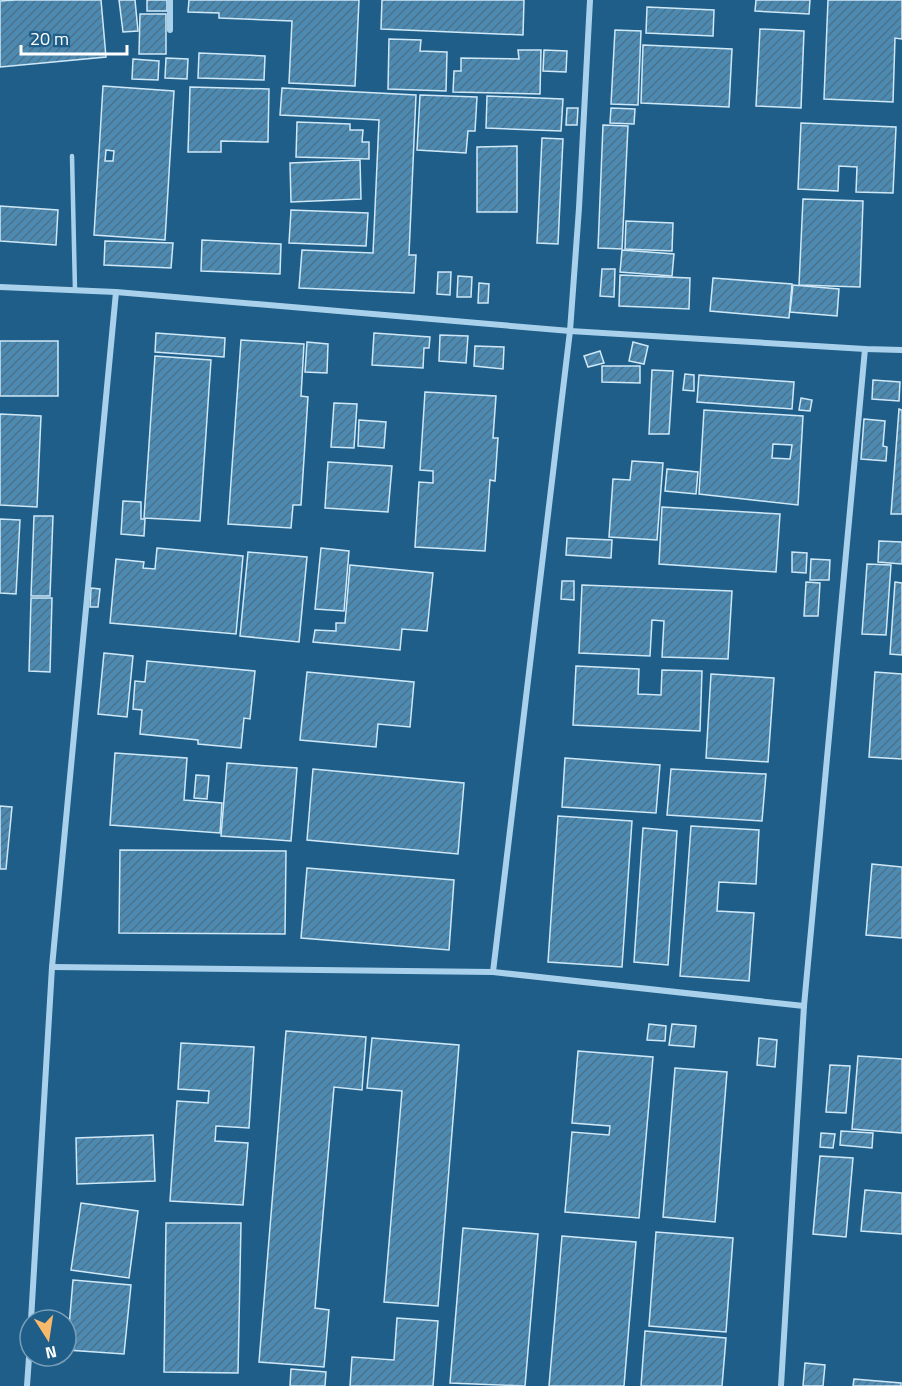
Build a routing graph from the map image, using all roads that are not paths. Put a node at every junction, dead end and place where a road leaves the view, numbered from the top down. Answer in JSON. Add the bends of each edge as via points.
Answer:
{"nodes":[{"id":1,"x":170,"y":0,"type":"edge"},
{"id":2,"x":590,"y":0,"type":"edge"},
{"id":3,"x":170,"y":30,"type":"dead end"},
{"id":4,"x":72,"y":156,"type":"dead end"},
{"id":5,"x":0,"y":287,"type":"edge"},
{"id":6,"x":75,"y":290,"type":"junction"},
{"id":7,"x":116,"y":292,"type":"junction"},
{"id":8,"x":570,"y":331,"type":"junction"},
{"id":9,"x":865,"y":349,"type":"junction"},
{"id":10,"x":902,"y":350,"type":"edge"},
{"id":11,"x":52,"y":967,"type":"junction"},
{"id":12,"x":493,"y":972,"type":"junction"},
{"id":13,"x":804,"y":1006,"type":"junction"},
{"id":14,"x":32,"y":1308,"type":"edge"},
{"id":15,"x":28,"y":1368,"type":"edge"},
{"id":16,"x":27,"y":1386,"type":"edge"},
{"id":17,"x":781,"y":1386,"type":"edge"}],
"edges":[{"from":1,"to":3,"type":"street"},
{"from":2,"to":8,"type":"street"},
{"from":4,"to":6,"type":"lane"},
{"from":5,"to":6,"type":"street"},
{"from":6,"to":7,"type":"street"},
{"from":7,"to":8,"type":"street"},
{"from":7,"to":11,"type":"street"},
{"from":8,"to":9,"type":"street"},
{"from":8,"to":12,"type":"street"},
{"from":9,"to":10,"type":"street"},
{"from":9,"to":13,"type":"street"},
{"from":11,"to":12,"type":"street"},
{"from":11,"to":14,"type":"street"},
{"from":12,"to":13,"type":"street"},
{"from":13,"to":17,"type":"street"},
{"from":15,"to":16,"type":"street"}]}
